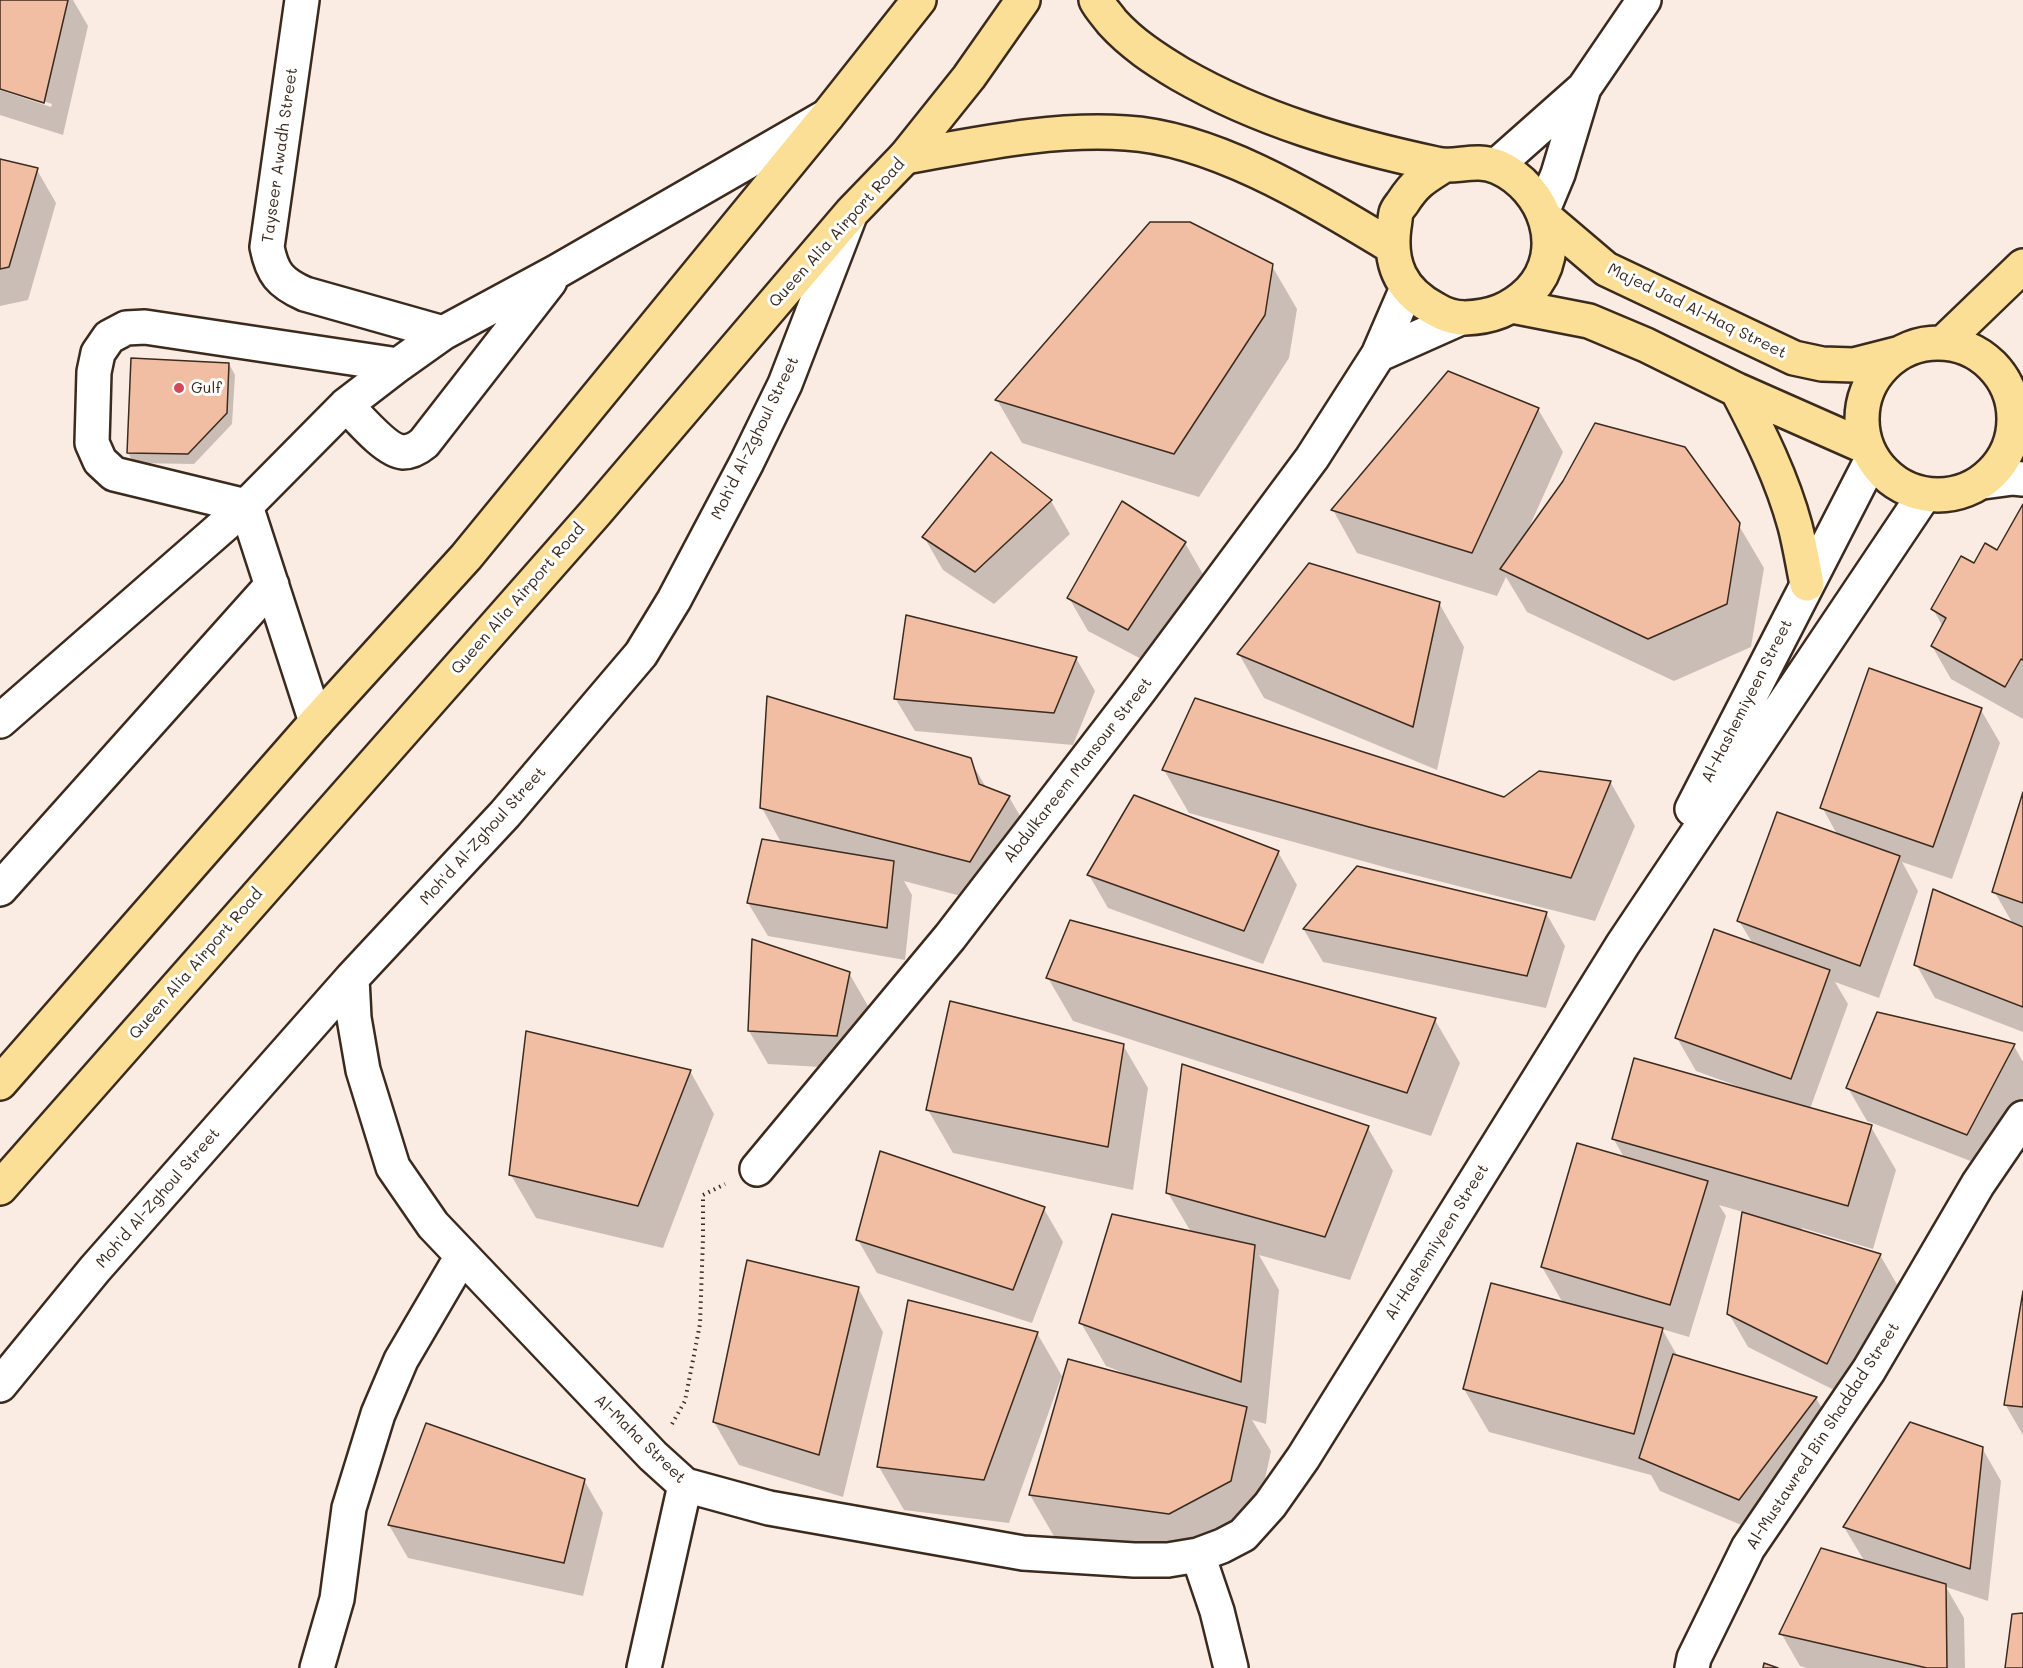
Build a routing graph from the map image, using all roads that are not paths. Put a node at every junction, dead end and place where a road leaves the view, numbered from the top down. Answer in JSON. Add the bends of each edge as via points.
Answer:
{"nodes":[{"id":1,"x":302,"y":0,"type":"edge"},
{"id":2,"x":919,"y":0,"type":"edge"},
{"id":3,"x":1023,"y":0,"type":"edge"},
{"id":4,"x":1096,"y":0,"type":"edge"},
{"id":5,"x":1644,"y":0,"type":"edge"},
{"id":6,"x":1584,"y":88,"type":"junction"},
{"id":7,"x":828,"y":115,"type":"junction"},
{"id":8,"x":905,"y":157,"type":"junction"},
{"id":9,"x":1443,"y":166,"type":"junction"},
{"id":10,"x":1496,"y":166,"type":"junction"},
{"id":11,"x":851,"y":213,"type":"junction"},
{"id":12,"x":1544,"y":214,"type":"junction"},
{"id":13,"x":1391,"y":246,"type":"junction"},
{"id":14,"x":2023,"y":266,"type":"edge"},
{"id":15,"x":556,"y":272,"type":"junction"},
{"id":16,"x":1407,"y":288,"type":"junction"},
{"id":17,"x":1512,"y":306,"type":"junction"},
{"id":18,"x":1461,"y":318,"type":"junction"},
{"id":19,"x":443,"y":333,"type":"junction"},
{"id":20,"x":1943,"y":343,"type":"junction"},
{"id":21,"x":1899,"y":353,"type":"junction"},
{"id":22,"x":1378,"y":355,"type":"junction"},
{"id":23,"x":398,"y":364,"type":"junction"},
{"id":24,"x":1737,"y":390,"type":"junction"},
{"id":25,"x":346,"y":405,"type":"junction"},
{"id":26,"x":2019,"y":412,"type":"edge"},
{"id":27,"x":1869,"y":453,"type":"junction"},
{"id":28,"x":2023,"y":479,"type":"edge"},
{"id":29,"x":1983,"y":482,"type":"junction"},
{"id":30,"x":1924,"y":495,"type":"junction"},
{"id":31,"x":246,"y":506,"type":"junction"},
{"id":32,"x":1807,"y":584,"type":"junction"},
{"id":33,"x":272,"y":585,"type":"junction"},
{"id":34,"x":0,"y":721,"type":"edge"},
{"id":35,"x":316,"y":722,"type":"junction"},
{"id":36,"x":0,"y":889,"type":"edge"},
{"id":37,"x":1623,"y":944,"type":"junction"},
{"id":38,"x":352,"y":978,"type":"junction"},
{"id":39,"x":0,"y":1083,"type":"edge"},
{"id":40,"x":2023,"y":1118,"type":"edge"},
{"id":41,"x":757,"y":1169,"type":"road end"},
{"id":42,"x":0,"y":1188,"type":"edge"},
{"id":43,"x":462,"y":1256,"type":"junction"},
{"id":44,"x":0,"y":1385,"type":"edge"},
{"id":45,"x":685,"y":1485,"type":"junction"},
{"id":46,"x":1243,"y":1535,"type":"joint"},
{"id":47,"x":1198,"y":1555,"type":"junction"},
{"id":48,"x":317,"y":1668,"type":"edge"},
{"id":49,"x":644,"y":1668,"type":"edge"},
{"id":50,"x":1231,"y":1668,"type":"edge"},
{"id":51,"x":1692,"y":1668,"type":"edge"}],
"edges":[{"from":1,"to":19,"type":"street","name":"Tayseer Awadh Street","via":[[267,247],[270,262],[278,276],[304,294]]},
{"from":2,"to":7,"type":"main road"},
{"from":3,"to":8,"type":"main road","name":"Queen Alia Airport Road","via":[[969,77]]},
{"from":4,"to":9,"type":"main road","via":[[1121,31],[1146,53],[1205,88],[1282,122],[1367,149]]},
{"from":5,"to":6,"type":"street"},
{"from":6,"to":10,"type":"street"},
{"from":6,"to":12,"type":"street"},
{"from":7,"to":15,"type":"street"},
{"from":7,"to":35,"type":"main road","via":[[466,557]]},
{"from":8,"to":11,"type":"main road","name":"Queen Alia Airport Road"},
{"from":8,"to":13,"type":"main road","via":[[1018,136],[1071,132],[1128,133],[1185,143],[1235,161]]},
{"from":9,"to":10,"type":"main road","via":[[1469,162]]},
{"from":9,"to":13,"type":"main road","via":[[1414,184],[1396,212]]},
{"from":10,"to":12,"type":"main road","via":[[1531,191]]},
{"from":11,"to":38,"type":"street","name":"Moh'd Al-Zghoul Street","via":[[785,384],[674,600],[641,654],[505,814]]},
{"from":11,"to":42,"type":"main road","name":"Queen Alia Airport Road","via":[[588,521]]},
{"from":12,"to":17,"type":"main road","via":[[1549,243],[1544,268],[1531,290]]},
{"from":12,"to":21,"type":"main road","name":"Majed Jad Al-Haq Street","via":[[1606,269],[1794,358],[1854,365]]},
{"from":13,"to":16,"type":"main road","via":[[1396,268]]},
{"from":14,"to":20,"type":"main road"},
{"from":15,"to":19,"type":"street"},
{"from":15,"to":25,"type":"street","via":[[415,450],[392,449]]},
{"from":16,"to":18,"type":"main road","via":[[1422,303]]},
{"from":16,"to":22,"type":"street","name":"Abdulkareem Mansour Street"},
{"from":17,"to":18,"type":"main road","via":[[1488,317]]},
{"from":17,"to":24,"type":"main road","via":[[1589,321]]},
{"from":18,"to":22,"type":"street"},
{"from":19,"to":23,"type":"street"},
{"from":20,"to":21,"type":"main road","via":[[1920,344]]},
{"from":20,"to":26,"type":"main road","via":[[1964,347],[1997,370]]},
{"from":21,"to":27,"type":"main road","via":[[1878,371],[1865,394],[1861,421]]},
{"from":22,"to":41,"type":"street","name":"Abdulkareem Mansour Street","via":[[1312,459],[1139,691],[950,937]]},
{"from":23,"to":25,"type":"street"},
{"from":23,"to":31,"type":"street","via":[[145,327],[126,328],[109,337],[98,353],[94,372],[92,443],[100,461],[114,474]]},
{"from":24,"to":27,"type":"main road"},
{"from":24,"to":32,"type":"main road","via":[[1765,443],[1784,491]]},
{"from":25,"to":31,"type":"street"},
{"from":26,"to":29,"type":"main road","via":[[2011,444],[2000,466]]},
{"from":27,"to":30,"type":"main road","via":[[1894,483]]},
{"from":27,"to":32,"type":"street","name":"Al-Hashemiyeen Street"},
{"from":28,"to":29,"type":"street"},
{"from":29,"to":30,"type":"main road","via":[[1955,494]]},
{"from":30,"to":37,"type":"street","name":"Al-Hashemiyeen Street"},
{"from":31,"to":33,"type":"street"},
{"from":31,"to":34,"type":"street"},
{"from":32,"to":37,"type":"street","name":"Al-Hashemiyeen Street"},
{"from":33,"to":35,"type":"street"},
{"from":33,"to":36,"type":"street"},
{"from":35,"to":39,"type":"main road"},
{"from":37,"to":46,"type":"street","name":"Al-Hashemiyeen Street","via":[[1303,1458]]},
{"from":38,"to":43,"type":"street","name":"Al-Maha Street","via":[[363,1070],[393,1167],[433,1225]]},
{"from":38,"to":44,"type":"street","name":"Moh'd Al-Zghoul Street","via":[[95,1269]]},
{"from":40,"to":51,"type":"street","name":"Al-Mustawred Bin Shaddad Street","via":[[1978,1184],[1869,1370],[1748,1548]]},
{"from":43,"to":45,"type":"street","name":"Al-Maha Street"},
{"from":43,"to":48,"type":"street","via":[[401,1359],[378,1414],[349,1508],[337,1599]]},
{"from":45,"to":47,"type":"street","name":"Al-Maha Street","via":[[769,1508],[1023,1553],[1134,1560]]},
{"from":45,"to":49,"type":"street"},
{"from":46,"to":47,"type":"street","name":"Al-Maha Street"},
{"from":47,"to":50,"type":"street"}]}
